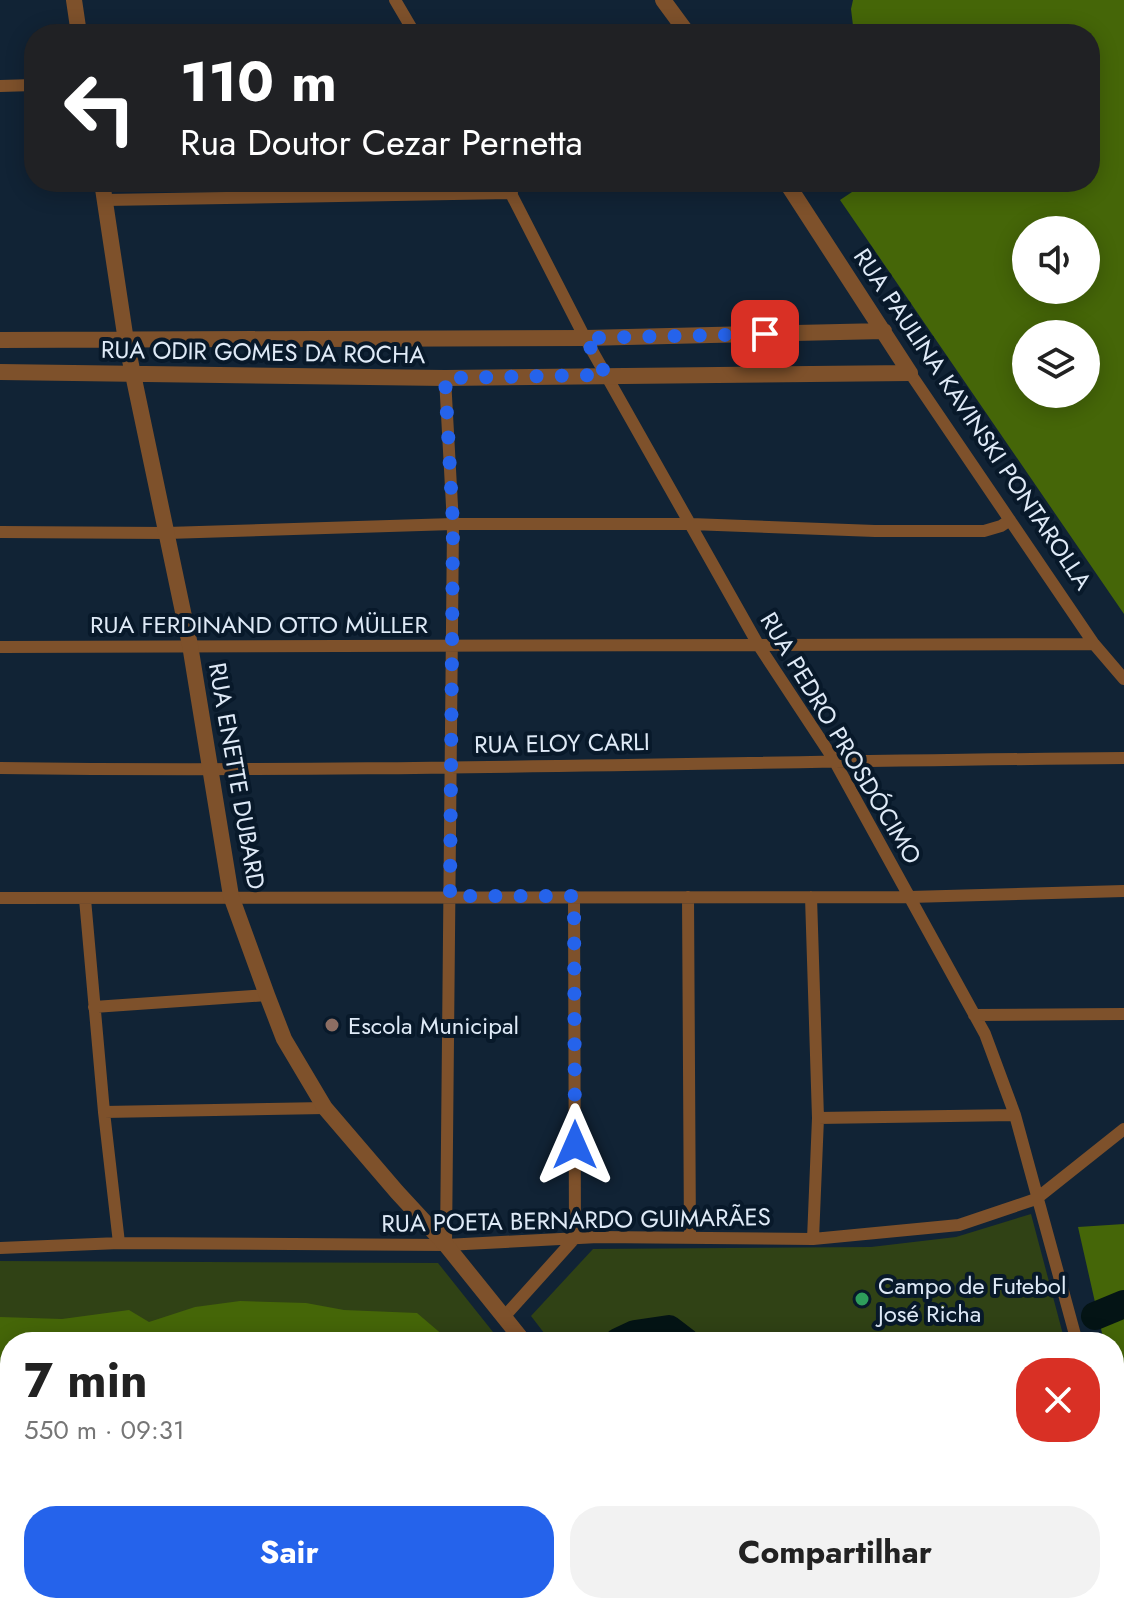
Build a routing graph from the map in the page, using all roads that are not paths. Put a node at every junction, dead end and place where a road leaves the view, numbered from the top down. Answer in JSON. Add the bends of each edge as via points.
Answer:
{"nodes":[{"id":1,"x":74,"y":0,"type":"edge"},
{"id":2,"x":395,"y":0,"type":"edge"},
{"id":3,"x":663,"y":0,"type":"edge"},
{"id":4,"x":78,"y":24,"type":"edge"},
{"id":5,"x":409,"y":24,"type":"edge"},
{"id":6,"x":681,"y":24,"type":"edge"},
{"id":7,"x":24,"y":85,"type":"edge"},
{"id":8,"x":0,"y":86,"type":"edge"},
{"id":9,"x":104,"y":192,"type":"edge"},
{"id":10,"x":374,"y":192,"type":"edge"},
{"id":11,"x":511,"y":192,"type":"edge"},
{"id":12,"x":793,"y":192,"type":"edge"},
{"id":13,"x":105,"y":200,"type":"junction"},
{"id":14,"x":884,"y":331,"type":"junction"},
{"id":15,"x":585,"y":338,"type":"junction"},
{"id":16,"x":0,"y":340,"type":"edge"},
{"id":17,"x":126,"y":341,"type":"junction"},
{"id":18,"x":0,"y":372,"type":"edge"},
{"id":19,"x":910,"y":373,"type":"junction"},
{"id":20,"x":606,"y":375,"type":"junction"},
{"id":21,"x":134,"y":376,"type":"junction"},
{"id":22,"x":445,"y":378,"type":"junction"},
{"id":23,"x":1010,"y":520,"type":"junction"},
{"id":24,"x":453,"y":524,"type":"junction"},
{"id":25,"x":691,"y":524,"type":"junction"},
{"id":26,"x":0,"y":532,"type":"edge"},
{"id":27,"x":167,"y":533,"type":"junction"},
{"id":28,"x":1094,"y":644,"type":"junction"},
{"id":29,"x":190,"y":645,"type":"junction"},
{"id":30,"x":452,"y":646,"type":"junction"},
{"id":31,"x":759,"y":646,"type":"junction"},
{"id":32,"x":0,"y":647,"type":"edge"},
{"id":33,"x":1124,"y":679,"type":"edge"},
{"id":34,"x":1124,"y":758,"type":"edge"},
{"id":35,"x":834,"y":760,"type":"junction"},
{"id":36,"x":451,"y":767,"type":"junction"},
{"id":37,"x":0,"y":768,"type":"edge"},
{"id":38,"x":211,"y":771,"type":"junction"},
{"id":39,"x":1124,"y":891,"type":"edge"},
{"id":40,"x":231,"y":896,"type":"junction"},
{"id":41,"x":450,"y":896,"type":"junction"},
{"id":42,"x":574,"y":896,"type":"junction"},
{"id":43,"x":688,"y":897,"type":"junction"},
{"id":44,"x":811,"y":897,"type":"junction"},
{"id":45,"x":910,"y":897,"type":"junction"},
{"id":46,"x":0,"y":898,"type":"edge"},
{"id":47,"x":85,"y":899,"type":"junction"},
{"id":48,"x":267,"y":995,"type":"junction"},
{"id":49,"x":94,"y":1007,"type":"junction"},
{"id":50,"x":1124,"y":1014,"type":"edge"},
{"id":51,"x":974,"y":1015,"type":"junction"},
{"id":52,"x":325,"y":1108,"type":"junction"},
{"id":53,"x":104,"y":1112,"type":"junction"},
{"id":54,"x":1015,"y":1115,"type":"junction"},
{"id":55,"x":818,"y":1118,"type":"junction"},
{"id":56,"x":1124,"y":1129,"type":"edge"},
{"id":57,"x":1036,"y":1199,"type":"junction"},
{"id":58,"x":575,"y":1238,"type":"junction"},
{"id":59,"x":690,"y":1238,"type":"junction"},
{"id":60,"x":813,"y":1239,"type":"junction"},
{"id":61,"x":119,"y":1243,"type":"junction"},
{"id":62,"x":446,"y":1245,"type":"junction"},
{"id":63,"x":0,"y":1248,"type":"edge"},
{"id":64,"x":504,"y":1317,"type":"junction"},
{"id":65,"x":516,"y":1332,"type":"edge"},
{"id":66,"x":1074,"y":1332,"type":"edge"}],
"edges":[{"from":1,"to":4,"type":"street"},
{"from":2,"to":5,"type":"street"},
{"from":3,"to":6,"type":"street"},
{"from":7,"to":8,"type":"street"},
{"from":9,"to":13,"type":"street","name":"RUA ENETTE DUBARD"},
{"from":10,"to":13,"type":"street"},
{"from":11,"to":15,"type":"street","name":"RUA PEDRO PROSDÓCIMO"},
{"from":12,"to":14,"type":"street","name":"RUA PAULINA KAVINSKI PONTAROLLA"},
{"from":13,"to":17,"type":"street","name":"RUA ENETTE DUBARD"},
{"from":14,"to":15,"type":"street","name":"RUA ODIR GOMES DA ROCHA"},
{"from":14,"to":19,"type":"street","name":"RUA PAULINA KAVINSKI PONTAROLLA"},
{"from":15,"to":17,"type":"street","name":"RUA ODIR GOMES DA ROCHA"},
{"from":15,"to":20,"type":"street","name":"RUA PEDRO PROSDÓCIMO"},
{"from":16,"to":17,"type":"street","name":"RUA ODIR GOMES DA ROCHA"},
{"from":17,"to":21,"type":"street","name":"RUA ENETTE DUBARD"},
{"from":18,"to":21,"type":"street","name":"RUA ODIR GOMES DA ROCHA"},
{"from":19,"to":20,"type":"street","name":"RUA ODIR GOMES DA ROCHA"},
{"from":19,"to":23,"type":"street","name":"RUA PAULINA KAVINSKI PONTAROLLA"},
{"from":20,"to":22,"type":"street","name":"RUA ODIR GOMES DA ROCHA"},
{"from":20,"to":25,"type":"street","name":"RUA PEDRO PROSDÓCIMO"},
{"from":21,"to":22,"type":"street","name":"RUA ODIR GOMES DA ROCHA"},
{"from":21,"to":27,"type":"street","name":"RUA ENETTE DUBARD"},
{"from":22,"to":24,"type":"street"},
{"from":23,"to":25,"type":"street","via":[[984,531]]},
{"from":23,"to":28,"type":"street","name":"RUA PAULINA KAVINSKI PONTAROLLA"},
{"from":24,"to":25,"type":"street"},
{"from":24,"to":27,"type":"street"},
{"from":24,"to":30,"type":"street"},
{"from":25,"to":31,"type":"street","name":"RUA PEDRO PROSDÓCIMO"},
{"from":26,"to":27,"type":"street"},
{"from":27,"to":29,"type":"street","name":"RUA ENETTE DUBARD"},
{"from":28,"to":31,"type":"street","name":"RUA FERDINAND OTTO MÜLLER"},
{"from":28,"to":33,"type":"street","name":"RUA PAULINA KAVINSKI PONTAROLLA"},
{"from":29,"to":30,"type":"street","name":"RUA FERDINAND OTTO MÜLLER"},
{"from":29,"to":32,"type":"street","name":"RUA FERDINAND OTTO MÜLLER"},
{"from":29,"to":38,"type":"street","name":"RUA ENETTE DUBARD"},
{"from":30,"to":31,"type":"street","name":"RUA FERDINAND OTTO MÜLLER"},
{"from":30,"to":36,"type":"street"},
{"from":31,"to":35,"type":"street","name":"RUA PEDRO PROSDÓCIMO"},
{"from":34,"to":35,"type":"street","name":"RUA ELOY CARLI"},
{"from":35,"to":36,"type":"street","name":"RUA ELOY CARLI"},
{"from":35,"to":45,"type":"street","name":"RUA PEDRO PROSDÓCIMO"},
{"from":36,"to":38,"type":"street","name":"RUA ELOY CARLI"},
{"from":36,"to":41,"type":"street"},
{"from":37,"to":38,"type":"street","name":"RUA ELOY CARLI"},
{"from":38,"to":40,"type":"street","name":"RUA ENETTE DUBARD"},
{"from":39,"to":45,"type":"street"},
{"from":40,"to":41,"type":"street"},
{"from":40,"to":47,"type":"street"},
{"from":40,"to":48,"type":"street","name":"RUA ENETTE DUBARD"},
{"from":41,"to":42,"type":"street"},
{"from":41,"to":62,"type":"street"},
{"from":42,"to":43,"type":"street"},
{"from":42,"to":58,"type":"street"},
{"from":43,"to":44,"type":"street"},
{"from":43,"to":59,"type":"street"},
{"from":44,"to":45,"type":"street"},
{"from":44,"to":55,"type":"street"},
{"from":45,"to":51,"type":"street","name":"RUA PEDRO PROSDÓCIMO"},
{"from":46,"to":47,"type":"street"},
{"from":47,"to":49,"type":"street"},
{"from":48,"to":49,"type":"street"},
{"from":48,"to":52,"type":"street","name":"RUA ENETTE DUBARD","via":[[284,1039]]},
{"from":49,"to":53,"type":"street"},
{"from":50,"to":51,"type":"street"},
{"from":51,"to":54,"type":"street","name":"RUA PEDRO PROSDÓCIMO"},
{"from":52,"to":53,"type":"street"},
{"from":52,"to":62,"type":"street","name":"RUA ENETTE DUBARD"},
{"from":53,"to":61,"type":"street"},
{"from":54,"to":55,"type":"street"},
{"from":54,"to":57,"type":"street","name":"RUA PEDRO PROSDÓCIMO"},
{"from":55,"to":60,"type":"street"},
{"from":56,"to":57,"type":"street","name":"RUA POETA BERNARDO GUIMARÃES"},
{"from":57,"to":60,"type":"street","name":"RUA POETA BERNARDO GUIMARÃES","via":[[959,1225]]},
{"from":57,"to":66,"type":"street","name":"RUA PEDRO PROSDÓCIMO"},
{"from":58,"to":59,"type":"street","name":"RUA POETA BERNARDO GUIMARÃES"},
{"from":58,"to":62,"type":"street","name":"RUA POETA BERNARDO GUIMARÃES"},
{"from":58,"to":64,"type":"street"},
{"from":59,"to":60,"type":"street","name":"RUA POETA BERNARDO GUIMARÃES"},
{"from":61,"to":62,"type":"street","name":"RUA POETA BERNARDO GUIMARÃES"},
{"from":61,"to":63,"type":"street","name":"RUA POETA BERNARDO GUIMARÃES"},
{"from":62,"to":64,"type":"street","name":"RUA ENETTE DUBARD"},
{"from":64,"to":65,"type":"street","name":"RUA ENETTE DUBARD"}]}
